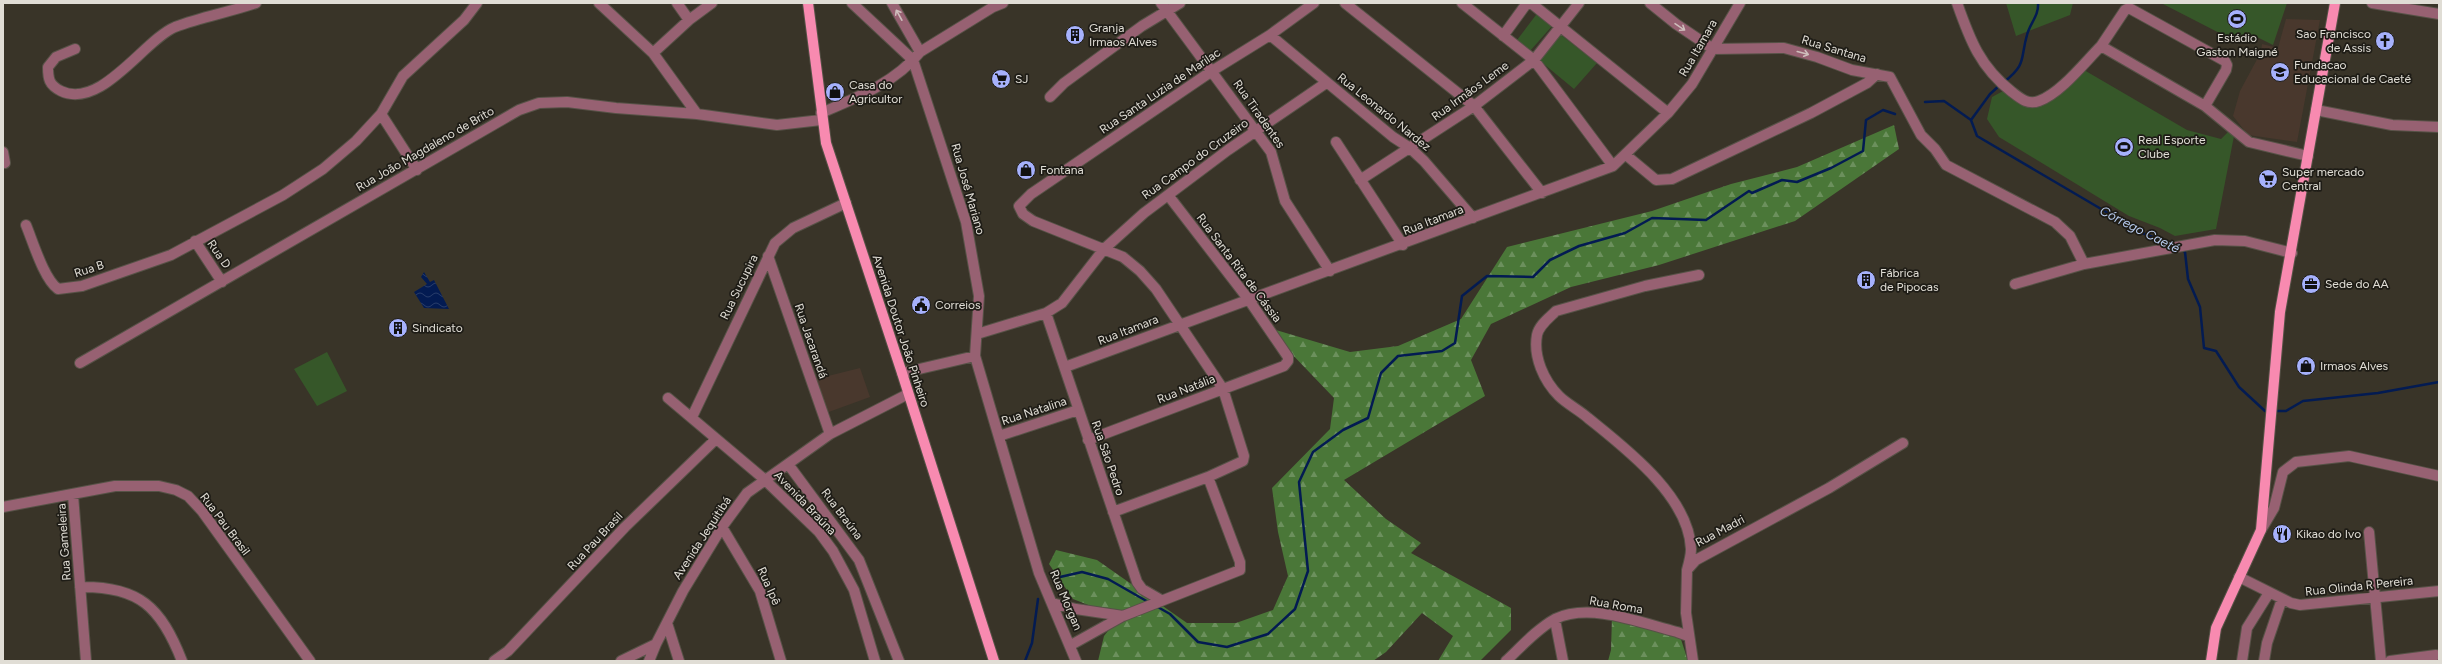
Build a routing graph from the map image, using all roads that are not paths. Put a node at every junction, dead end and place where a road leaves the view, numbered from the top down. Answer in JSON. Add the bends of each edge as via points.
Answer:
{"nodes":[{"id":1,"x":256,"y":3,"type":"edge"},
{"id":2,"x":477,"y":3,"type":"edge"},
{"id":3,"x":598,"y":3,"type":"edge"},
{"id":4,"x":677,"y":3,"type":"edge"},
{"id":5,"x":712,"y":3,"type":"edge"},
{"id":6,"x":808,"y":3,"type":"edge"},
{"id":7,"x":852,"y":3,"type":"edge"},
{"id":8,"x":892,"y":3,"type":"edge"},
{"id":9,"x":1004,"y":3,"type":"edge"},
{"id":10,"x":1160,"y":3,"type":"edge"},
{"id":11,"x":1180,"y":3,"type":"edge"},
{"id":12,"x":1314,"y":3,"type":"edge"},
{"id":13,"x":1345,"y":3,"type":"edge"},
{"id":14,"x":1462,"y":3,"type":"edge"},
{"id":15,"x":1527,"y":3,"type":"edge"},
{"id":16,"x":1530,"y":3,"type":"edge"},
{"id":17,"x":1579,"y":3,"type":"edge"},
{"id":18,"x":1650,"y":3,"type":"edge"},
{"id":19,"x":1740,"y":3,"type":"edge"},
{"id":20,"x":1957,"y":3,"type":"edge"},
{"id":21,"x":2335,"y":3,"type":"edge"},
{"id":22,"x":2372,"y":3,"type":"edge"},
{"id":23,"x":992,"y":5,"type":"edge"},
{"id":24,"x":1168,"y":12,"type":"junction"},
{"id":25,"x":2439,"y":14,"type":"edge"},
{"id":26,"x":689,"y":20,"type":"junction"},
{"id":27,"x":1560,"y":27,"type":"junction"},
{"id":28,"x":1270,"y":35,"type":"junction"},
{"id":29,"x":1503,"y":36,"type":"junction"},
{"id":30,"x":910,"y":37,"type":"junction"},
{"id":31,"x":898,"y":46,"type":"junction"},
{"id":32,"x":2101,"y":46,"type":"junction"},
{"id":33,"x":1713,"y":48,"type":"junction"},
{"id":34,"x":75,"y":49,"type":"dead end"},
{"id":35,"x":653,"y":53,"type":"junction"},
{"id":36,"x":916,"y":56,"type":"junction"},
{"id":37,"x":1534,"y":60,"type":"junction"},
{"id":38,"x":1212,"y":71,"type":"junction"},
{"id":39,"x":1877,"y":74,"type":"junction"},
{"id":40,"x":1326,"y":83,"type":"junction"},
{"id":41,"x":1050,"y":96,"type":"dead end"},
{"id":42,"x":1474,"y":106,"type":"junction"},
{"id":43,"x":2205,"y":106,"type":"junction"},
{"id":44,"x":2316,"y":110,"type":"junction"},
{"id":45,"x":1668,"y":113,"type":"junction"},
{"id":46,"x":381,"y":114,"type":"junction"},
{"id":47,"x":697,"y":114,"type":"junction"},
{"id":48,"x":821,"y":116,"type":"junction"},
{"id":49,"x":2439,"y":127,"type":"edge"},
{"id":50,"x":1256,"y":131,"type":"junction"},
{"id":51,"x":1336,"y":142,"type":"dead end"},
{"id":52,"x":1410,"y":148,"type":"junction"},
{"id":53,"x":3,"y":152,"type":"edge"},
{"id":54,"x":1626,"y":155,"type":"junction"},
{"id":55,"x":2308,"y":156,"type":"junction"},
{"id":56,"x":5,"y":163,"type":"dead end"},
{"id":57,"x":1613,"y":166,"type":"junction"},
{"id":58,"x":417,"y":170,"type":"junction"},
{"id":59,"x":1360,"y":180,"type":"junction"},
{"id":60,"x":1542,"y":194,"type":"junction"},
{"id":61,"x":1168,"y":195,"type":"junction"},
{"id":62,"x":846,"y":203,"type":"junction"},
{"id":63,"x":1473,"y":218,"type":"junction"},
{"id":64,"x":26,"y":225,"type":"dead end"},
{"id":65,"x":195,"y":241,"type":"junction"},
{"id":66,"x":1403,"y":245,"type":"junction"},
{"id":67,"x":1104,"y":249,"type":"junction"},
{"id":68,"x":2292,"y":253,"type":"junction"},
{"id":69,"x":768,"y":256,"type":"junction"},
{"id":70,"x":2084,"y":264,"type":"junction"},
{"id":71,"x":1330,"y":271,"type":"junction"},
{"id":72,"x":1699,"y":275,"type":"dead end"},
{"id":73,"x":222,"y":282,"type":"junction"},
{"id":74,"x":2015,"y":284,"type":"dead end"},
{"id":75,"x":1249,"y":300,"type":"junction"},
{"id":76,"x":1046,"y":313,"type":"junction"},
{"id":77,"x":1180,"y":324,"type":"junction"},
{"id":78,"x":977,"y":334,"type":"junction"},
{"id":79,"x":975,"y":356,"type":"junction"},
{"id":80,"x":1288,"y":357,"type":"joint"},
{"id":81,"x":80,"y":363,"type":"dead end"},
{"id":82,"x":1065,"y":367,"type":"junction"},
{"id":83,"x":902,"y":373,"type":"junction"},
{"id":84,"x":1223,"y":389,"type":"junction"},
{"id":85,"x":908,"y":394,"type":"junction"},
{"id":86,"x":668,"y":398,"type":"dead end"},
{"id":87,"x":1078,"y":410,"type":"junction"},
{"id":88,"x":692,"y":417,"type":"junction"},
{"id":89,"x":830,"y":434,"type":"junction"},
{"id":90,"x":999,"y":436,"type":"junction"},
{"id":91,"x":716,"y":439,"type":"junction"},
{"id":92,"x":1088,"y":440,"type":"junction"},
{"id":93,"x":1903,"y":443,"type":"dead end"},
{"id":94,"x":788,"y":464,"type":"junction"},
{"id":95,"x":2439,"y":476,"type":"edge"},
{"id":96,"x":1208,"y":477,"type":"junction"},
{"id":97,"x":764,"y":479,"type":"junction"},
{"id":98,"x":73,"y":496,"type":"junction"},
{"id":99,"x":3,"y":507,"type":"edge"},
{"id":100,"x":1113,"y":512,"type":"junction"},
{"id":101,"x":722,"y":527,"type":"junction"},
{"id":102,"x":2261,"y":530,"type":"junction"},
{"id":103,"x":2369,"y":532,"type":"dead end"},
{"id":104,"x":1032,"y":549,"type":"joint"},
{"id":105,"x":1688,"y":570,"type":"junction"},
{"id":106,"x":2239,"y":577,"type":"junction"},
{"id":107,"x":870,"y":584,"type":"junction"},
{"id":108,"x":80,"y":587,"type":"junction"},
{"id":109,"x":854,"y":590,"type":"junction"},
{"id":110,"x":2439,"y":591,"type":"edge"},
{"id":111,"x":2268,"y":593,"type":"junction"},
{"id":112,"x":2282,"y":599,"type":"junction"},
{"id":113,"x":2375,"y":599,"type":"junction"},
{"id":114,"x":1161,"y":600,"type":"junction"},
{"id":115,"x":1052,"y":603,"type":"junction"},
{"id":116,"x":1123,"y":616,"type":"junction"},
{"id":117,"x":1555,"y":620,"type":"junction"},
{"id":118,"x":667,"y":623,"type":"junction"},
{"id":119,"x":1688,"y":636,"type":"junction"},
{"id":120,"x":656,"y":644,"type":"junction"},
{"id":121,"x":1071,"y":645,"type":"junction"},
{"id":122,"x":2436,"y":656,"type":"dead end"},
{"id":123,"x":86,"y":661,"type":"edge"},
{"id":124,"x":182,"y":661,"type":"edge"},
{"id":125,"x":310,"y":661,"type":"edge"},
{"id":126,"x":494,"y":661,"type":"edge"},
{"id":127,"x":621,"y":661,"type":"edge"},
{"id":128,"x":649,"y":661,"type":"edge"},
{"id":129,"x":679,"y":661,"type":"edge"},
{"id":130,"x":781,"y":661,"type":"edge"},
{"id":131,"x":875,"y":661,"type":"edge"},
{"id":132,"x":899,"y":661,"type":"edge"},
{"id":133,"x":994,"y":661,"type":"edge"},
{"id":134,"x":1076,"y":661,"type":"edge"},
{"id":135,"x":1506,"y":661,"type":"edge"},
{"id":136,"x":1562,"y":661,"type":"edge"},
{"id":137,"x":1693,"y":661,"type":"edge"},
{"id":138,"x":2211,"y":661,"type":"edge"},
{"id":139,"x":2242,"y":661,"type":"edge"},
{"id":140,"x":2264,"y":661,"type":"edge"},
{"id":141,"x":2381,"y":661,"type":"edge"},
{"id":142,"x":2390,"y":661,"type":"edge"}],
"edges":[{"from":1,"to":34,"type":"street","via":[[175,27],[126,69],[99,86],[67,94],[53,87],[48,67],[56,57]]},
{"from":2,"to":46,"type":"street","name":"Rua B","via":[[464,20],[403,76]]},
{"from":3,"to":35,"type":"street"},
{"from":4,"to":26,"type":"street"},
{"from":5,"to":26,"type":"street"},
{"from":6,"to":48,"type":"main road","name":"Avenida Doutor João Pinheiro"},
{"from":7,"to":31,"type":"street","name":"Rua José Mariano"},
{"from":30,"to":8,"type":"street","one_way":true},
{"from":9,"to":23,"type":"street","name":"Rua João Magdaleno de Brito"},
{"from":10,"to":24,"type":"street","name":"Rua Tiradentes"},
{"from":11,"to":24,"type":"street"},
{"from":12,"to":28,"type":"street","name":"Rua Santa Luzia de Marilac"},
{"from":13,"to":42,"type":"street"},
{"from":14,"to":29,"type":"street"},
{"from":15,"to":29,"type":"street"},
{"from":16,"to":27,"type":"street"},
{"from":17,"to":27,"type":"street","name":"Rua Irmãos Leme"},
{"from":18,"to":33,"type":"street","one_way":true},
{"from":19,"to":33,"type":"street","name":"Rua Itamara"},
{"from":20,"to":32,"type":"street","via":[[1976,53],[1991,74],[2026,102],[2039,101],[2048,96]]},
{"from":21,"to":44,"type":"main road"},
{"from":22,"to":25,"type":"street"},
{"from":23,"to":36,"type":"street","name":"Rua João Magdaleno de Brito"},
{"from":24,"to":38,"type":"street","name":"Rua Tiradentes"},
{"from":24,"to":41,"type":"street","via":[[1142,26]]},
{"from":26,"to":35,"type":"street"},
{"from":27,"to":37,"type":"street","name":"Rua Irmãos Leme"},
{"from":27,"to":45,"type":"street"},
{"from":28,"to":38,"type":"street","name":"Rua Santa Luzia de Marilac"},
{"from":28,"to":40,"type":"street","name":"Rua Leonardo Nardez"},
{"from":29,"to":37,"type":"street"},
{"from":30,"to":31,"type":"street"},
{"from":30,"to":36,"type":"street"},
{"from":31,"to":36,"type":"street","name":"Rua José Mariano"},
{"from":32,"to":43,"type":"street"},
{"from":32,"to":43,"type":"street","via":[[2129,8],[2225,61],[2226,70]]},
{"from":33,"to":39,"type":"street","name":"Rua Santana","one_way":true,"via":[[1784,48],[1852,70]]},
{"from":33,"to":45,"type":"street","name":"Rua Itamara","via":[[1697,78]]},
{"from":35,"to":47,"type":"street"},
{"from":36,"to":48,"type":"street","name":"Rua João Magdaleno de Brito","via":[[883,83]]},
{"from":36,"to":78,"type":"street","name":"Rua José Mariano","via":[[966,222],[979,296]]},
{"from":37,"to":42,"type":"street","name":"Rua Irmãos Leme"},
{"from":37,"to":57,"type":"street"},
{"from":38,"to":50,"type":"street","name":"Rua Tiradentes"},
{"from":38,"to":67,"type":"street","name":"Rua Santa Luzia de Marilac","via":[[1022,202],[1019,209],[1033,221]]},
{"from":39,"to":54,"type":"street","via":[[1867,83],[1811,113],[1672,179],[1656,180]]},
{"from":39,"to":70,"type":"street","name":"Rua Santana","via":[[1890,77],[1921,135],[1946,165],[2055,222],[2070,236]]},
{"from":40,"to":50,"type":"street","name":"Rua Campo do Cruzeiro"},
{"from":40,"to":52,"type":"street","name":"Rua Leonardo Nardez"},
{"from":42,"to":52,"type":"street","name":"Rua Irmãos Leme"},
{"from":42,"to":60,"type":"street"},
{"from":43,"to":55,"type":"street","via":[[2249,142]]},
{"from":44,"to":49,"type":"street","via":[[2392,125]]},
{"from":44,"to":55,"type":"main road"},
{"from":45,"to":54,"type":"street","name":"Rua Itamara"},
{"from":46,"to":58,"type":"street"},
{"from":46,"to":65,"type":"street","name":"Rua B","via":[[356,141],[323,168],[283,195]]},
{"from":47,"to":48,"type":"street","name":"Rua João Magdaleno de Brito","via":[[777,125]]},
{"from":47,"to":58,"type":"street","name":"Rua João Magdaleno de Brito","via":[[567,102],[539,103],[519,110]]},
{"from":48,"to":62,"type":"main road","name":"Avenida Doutor João Pinheiro","via":[[826,143]]},
{"from":50,"to":61,"type":"street","name":"Rua Campo do Cruzeiro"},
{"from":50,"to":71,"type":"street","name":"Rua Tiradentes","via":[[1274,158],[1285,201]]},
{"from":51,"to":59,"type":"street"},
{"from":52,"to":59,"type":"street","name":"Rua Irmãos Leme"},
{"from":52,"to":63,"type":"street","name":"Rua Leonardo Nardez"},
{"from":53,"to":56,"type":"street"},
{"from":54,"to":57,"type":"street","name":"Rua Itamara"},
{"from":55,"to":68,"type":"main road"},
{"from":57,"to":60,"type":"street","name":"Rua Itamara"},
{"from":58,"to":73,"type":"street","name":"Rua João Magdaleno de Brito"},
{"from":59,"to":66,"type":"street"},
{"from":60,"to":63,"type":"street","name":"Rua Itamara"},
{"from":61,"to":67,"type":"street","name":"Rua Campo do Cruzeiro"},
{"from":61,"to":75,"type":"street","name":"Rua Santa Rita de Cássia"},
{"from":62,"to":69,"type":"street","name":"Rua Sucupira","via":[[793,228],[775,243]]},
{"from":62,"to":83,"type":"main road","name":"Avenida Doutor João Pinheiro"},
{"from":63,"to":66,"type":"street","name":"Rua Itamara"},
{"from":64,"to":65,"type":"street","name":"Rua B","via":[[53,286],[58,289],[82,286],[171,255]]},
{"from":65,"to":73,"type":"street","name":"Rua D"},
{"from":66,"to":71,"type":"street","name":"Rua Itamara"},
{"from":67,"to":76,"type":"street","name":"Rua Campo do Cruzeiro","via":[[1067,298]]},
{"from":67,"to":77,"type":"street","via":[[1123,257],[1140,271]]},
{"from":68,"to":70,"type":"street","via":[[2229,240],[2162,248]]},
{"from":68,"to":102,"type":"main road","via":[[2280,312]]},
{"from":69,"to":88,"type":"street","name":"Rua Sucupira"},
{"from":69,"to":89,"type":"street","name":"Rua Jacarandá"},
{"from":70,"to":74,"type":"street"},
{"from":71,"to":75,"type":"street","name":"Rua Itamara"},
{"from":72,"to":105,"type":"street","via":[[1645,286],[1556,311],[1544,322],[1537,334],[1537,356],[1543,373],[1559,396],[1639,461],[1676,505],[1688,534],[1691,550]]},
{"from":73,"to":81,"type":"street","name":"Rua João Magdaleno de Brito"},
{"from":75,"to":77,"type":"street","name":"Rua Itamara"},
{"from":75,"to":80,"type":"street","name":"Rua Santa Rita de Cássia"},
{"from":76,"to":78,"type":"street","name":"Rua Campo do Cruzeiro"},
{"from":76,"to":82,"type":"street","name":"Rua São Pedro"},
{"from":77,"to":82,"type":"street","name":"Rua Itamara"},
{"from":77,"to":84,"type":"street"},
{"from":78,"to":79,"type":"street","name":"Rua José Mariano"},
{"from":79,"to":83,"type":"street"},
{"from":79,"to":90,"type":"street","name":"Rua José Mariano"},
{"from":80,"to":84,"type":"street","name":"Rua Natália","via":[[1284,366]]},
{"from":82,"to":87,"type":"street","name":"Rua São Pedro"},
{"from":83,"to":85,"type":"main road","name":"Avenida Doutor João Pinheiro"},
{"from":84,"to":92,"type":"street","name":"Rua Natália"},
{"from":84,"to":96,"type":"street","via":[[1244,456],[1243,461]]},
{"from":85,"to":89,"type":"street","name":"Avenida Jequitibá"},
{"from":85,"to":133,"type":"main road","name":"Avenida Doutor João Pinheiro"},
{"from":86,"to":88,"type":"street","name":"Avenida Braúna"},
{"from":87,"to":90,"type":"street","name":"Rua Natalina"},
{"from":87,"to":92,"type":"street","name":"Rua São Pedro"},
{"from":88,"to":91,"type":"street","name":"Avenida Braúna"},
{"from":89,"to":94,"type":"street","name":"Avenida Jequitibá"},
{"from":90,"to":104,"type":"street","name":"Rua José Mariano"},
{"from":91,"to":97,"type":"street","name":"Avenida Braúna"},
{"from":91,"to":126,"type":"street","name":"Rua Pau Brasil","via":[[625,527],[508,652]]},
{"from":92,"to":100,"type":"street","name":"Rua São Pedro"},
{"from":93,"to":105,"type":"street","name":"Rua Madri","via":[[1828,488],[1696,560]]},
{"from":94,"to":97,"type":"street","name":"Avenida Jequitibá"},
{"from":94,"to":107,"type":"street","name":"Rua Braúna","via":[[852,549]]},
{"from":95,"to":102,"type":"street","via":[[2349,456],[2296,462],[2283,472],[2274,508]]},
{"from":96,"to":100,"type":"street"},
{"from":96,"to":114,"type":"street","via":[[1240,562],[1240,570]]},
{"from":97,"to":101,"type":"street","name":"Avenida Jequitibá","via":[[747,493]]},
{"from":97,"to":109,"type":"street","name":"Avenida Braúna","via":[[819,532],[833,551]]},
{"from":98,"to":99,"type":"street","name":"Rua Pau Brasil"},
{"from":98,"to":108,"type":"street","name":"Rua Gameleira"},
{"from":98,"to":125,"type":"street","name":"Rua Pau Brasil","via":[[115,486],[159,486],[188,496],[202,511]]},
{"from":100,"to":114,"type":"street","name":"Rua São Pedro","via":[[1137,582]]},
{"from":101,"to":118,"type":"street","name":"Avenida Jequitibá"},
{"from":101,"to":130,"type":"street","name":"Rua Ipê","via":[[760,592]]},
{"from":102,"to":106,"type":"main road"},
{"from":103,"to":113,"type":"street"},
{"from":104,"to":115,"type":"street","name":"Rua Morgan"},
{"from":105,"to":119,"type":"street"},
{"from":106,"to":111,"type":"street","name":"Rua Olinda R Pereira"},
{"from":106,"to":138,"type":"main road","via":[[2216,628]]},
{"from":107,"to":109,"type":"street"},
{"from":107,"to":132,"type":"street","name":"Rua Braúna"},
{"from":108,"to":123,"type":"street","name":"Rua Gameleira"},
{"from":108,"to":124,"type":"street","name":"Rua Gameleira","via":[[100,587],[136,596],[165,624]]},
{"from":109,"to":131,"type":"street","name":"Avenida Braúna"},
{"from":110,"to":113,"type":"street","name":"Rua Olinda R Pereira"},
{"from":111,"to":112,"type":"street","name":"Rua Olinda R Pereira"},
{"from":111,"to":139,"type":"street","via":[[2247,628]]},
{"from":112,"to":113,"type":"street","name":"Rua Olinda R Pereira","via":[[2300,605]]},
{"from":112,"to":140,"type":"street","via":[[2267,643]]},
{"from":113,"to":141,"type":"street"},
{"from":114,"to":116,"type":"street"},
{"from":115,"to":116,"type":"street"},
{"from":115,"to":121,"type":"street","name":"Rua Morgan"},
{"from":116,"to":121,"type":"street"},
{"from":117,"to":119,"type":"street","name":"Rua Roma","via":[[1571,613],[1590,611]]},
{"from":117,"to":135,"type":"street","name":"Rua Roma"},
{"from":117,"to":136,"type":"street"},
{"from":118,"to":120,"type":"street","name":"Avenida Jequitibá"},
{"from":118,"to":129,"type":"street"},
{"from":119,"to":137,"type":"street"},
{"from":120,"to":127,"type":"street"},
{"from":120,"to":128,"type":"street","name":"Avenida Jequitibá"},
{"from":121,"to":134,"type":"street","name":"Rua Morgan"},
{"from":122,"to":142,"type":"street"}]}
